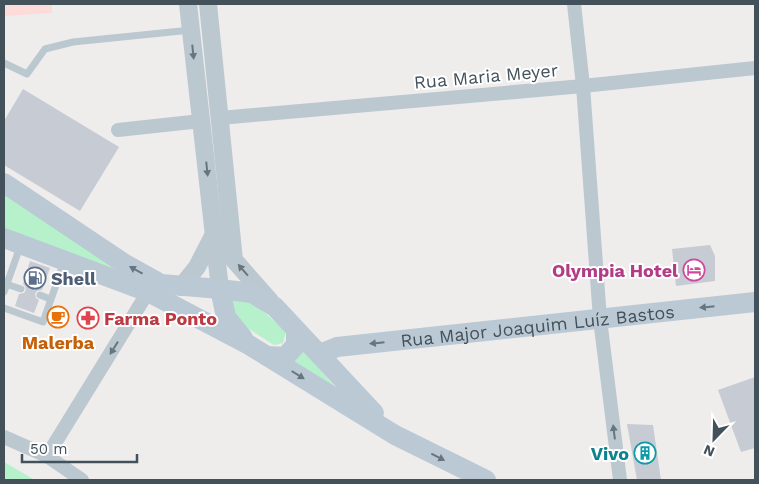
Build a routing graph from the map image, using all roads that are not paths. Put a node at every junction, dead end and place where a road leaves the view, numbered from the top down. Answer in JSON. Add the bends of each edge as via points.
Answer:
{"nodes":[{"id":1,"x":188,"y":4,"type":"edge"},
{"id":2,"x":208,"y":4,"type":"edge"},
{"id":3,"x":574,"y":4,"type":"edge"},
{"id":4,"x":191,"y":30,"type":"junction"},
{"id":5,"x":4,"y":63,"type":"edge"},
{"id":6,"x":755,"y":68,"type":"edge"},
{"id":7,"x":583,"y":86,"type":"junction"},
{"id":8,"x":220,"y":118,"type":"junction"},
{"id":9,"x":201,"y":121,"type":"junction"},
{"id":10,"x":118,"y":130,"type":"dead end"},
{"id":11,"x":4,"y":183,"type":"edge"},
{"id":12,"x":214,"y":234,"type":"junction"},
{"id":13,"x":12,"y":241,"type":"edge"},
{"id":14,"x":65,"y":260,"type":"junction"},
{"id":15,"x":6,"y":284,"type":"junction"},
{"id":16,"x":181,"y":287,"type":"junction"},
{"id":17,"x":21,"y":289,"type":"dead end"},
{"id":18,"x":220,"y":289,"type":"junction"},
{"id":19,"x":4,"y":292,"type":"edge"},
{"id":20,"x":148,"y":292,"type":"junction"},
{"id":21,"x":40,"y":295,"type":"dead end"},
{"id":22,"x":50,"y":299,"type":"junction"},
{"id":23,"x":755,"y":302,"type":"edge"},
{"id":24,"x":275,"y":307,"type":"junction"},
{"id":25,"x":4,"y":308,"type":"edge"},
{"id":26,"x":600,"y":319,"type":"junction"},
{"id":27,"x":296,"y":331,"type":"junction"},
{"id":28,"x":249,"y":345,"type":"junction"},
{"id":29,"x":320,"y":354,"type":"junction"},
{"id":30,"x":266,"y":356,"type":"junction"},
{"id":31,"x":395,"y":435,"type":"junction"},
{"id":32,"x":4,"y":437,"type":"edge"},
{"id":33,"x":47,"y":456,"type":"junction"},
{"id":34,"x":477,"y":478,"type":"edge"},
{"id":35,"x":82,"y":480,"type":"edge"},
{"id":36,"x":620,"y":480,"type":"edge"}],
"edges":[{"from":1,"to":4,"type":"street"},
{"from":2,"to":8,"type":"street"},
{"from":3,"to":7,"type":"street"},
{"from":4,"to":5,"type":"lane","via":[[73,42],[45,49],[27,74]]},
{"from":4,"to":9,"type":"street","one_way":true},
{"from":6,"to":7,"type":"street","name":"Rua Maria Meyer"},
{"from":7,"to":8,"type":"street","name":"Rua Maria Meyer"},
{"from":7,"to":26,"type":"street"},
{"from":24,"to":8,"type":"street","one_way":true,"via":[[234,260]]},
{"from":9,"to":10,"type":"street"},
{"from":9,"to":12,"type":"street","one_way":true},
{"from":16,"to":11,"type":"main road","one_way":true,"via":[[161,284],[125,264]]},
{"from":12,"to":16,"type":"street","via":[[198,267]]},
{"from":12,"to":18,"type":"street"},
{"from":13,"to":14,"type":"main road"},
{"from":13,"to":15,"type":"lane"},
{"from":14,"to":20,"type":"main road"},
{"from":14,"to":22,"type":"lane"},
{"from":15,"to":17,"type":"lane"},
{"from":15,"to":19,"type":"lane"},
{"from":16,"to":18,"type":"main road"},
{"from":18,"to":24,"type":"main road","via":[[252,294]]},
{"from":18,"to":28,"type":"main road","via":[[226,317]]},
{"from":20,"to":28,"type":"main road"},
{"from":20,"to":33,"type":"street","one_way":true},
{"from":21,"to":22,"type":"lane"},
{"from":22,"to":25,"type":"lane","via":[[42,322]]},
{"from":23,"to":26,"type":"main road","name":"Rua Major Joaquim Luíz Bastos","one_way":true},
{"from":24,"to":27,"type":"main road"},
{"from":26,"to":29,"type":"main road","name":"Rua Major Joaquim Luíz Bastos","one_way":true,"via":[[337,347]]},
{"from":36,"to":26,"type":"street","one_way":true},
{"from":27,"to":29,"type":"main road"},
{"from":27,"to":30,"type":"main road","via":[[296,345],[284,357]]},
{"from":28,"to":30,"type":"main road"},
{"from":29,"to":31,"type":"main road"},
{"from":30,"to":31,"type":"main road","one_way":true},
{"from":31,"to":34,"type":"main road","one_way":true},
{"from":32,"to":33,"type":"street"},
{"from":33,"to":35,"type":"street"}]}
